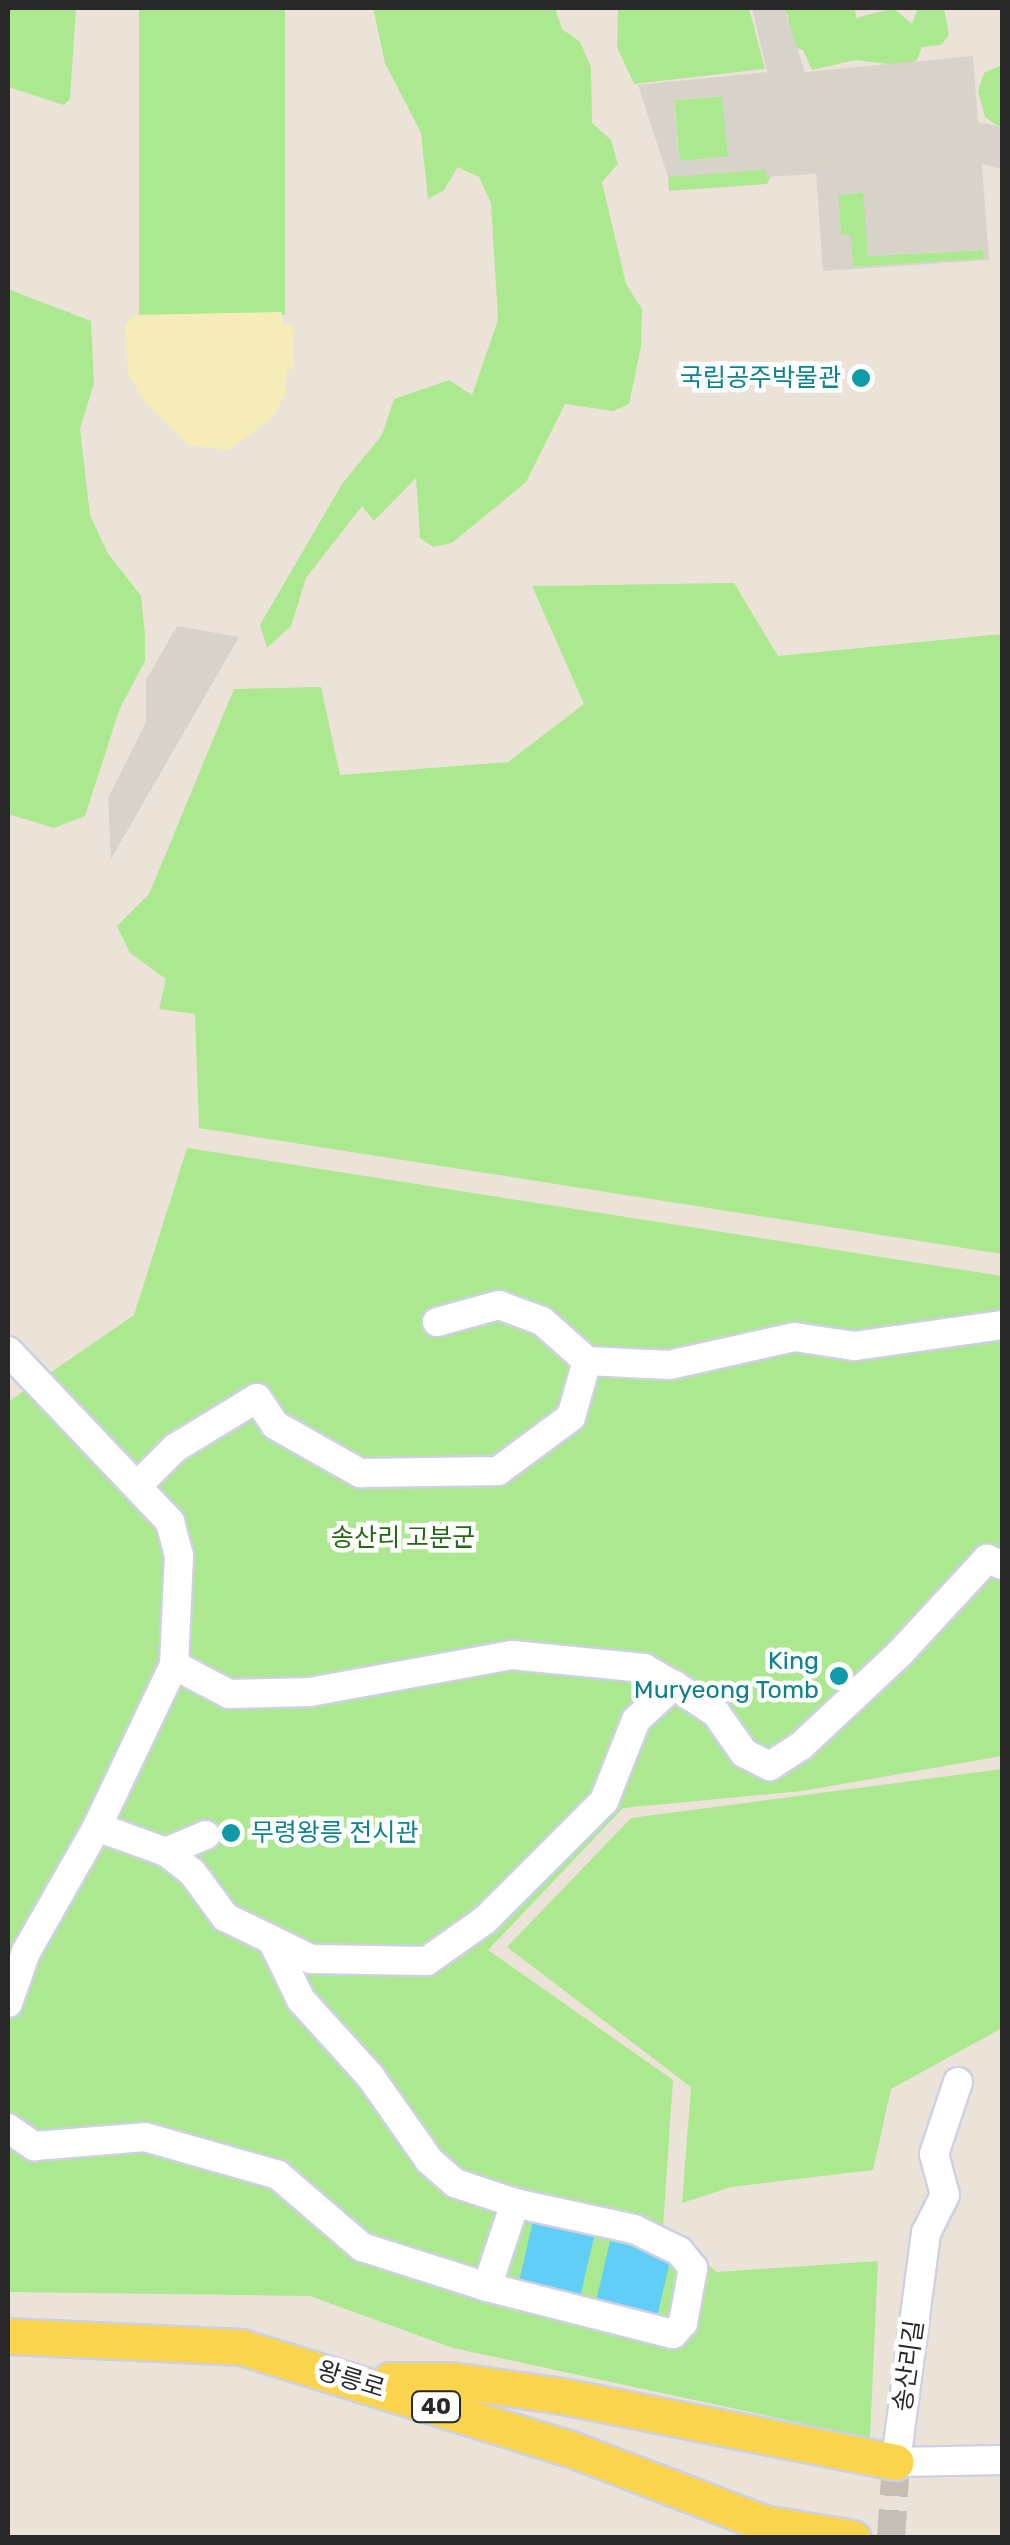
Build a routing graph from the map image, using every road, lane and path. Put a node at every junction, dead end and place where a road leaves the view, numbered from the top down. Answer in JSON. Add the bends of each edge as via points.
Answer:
{"nodes":[{"id":1,"x":437,"y":1322,"type":"dead end"},
{"id":2,"x":1002,"y":1325,"type":"edge"},
{"id":3,"x":8,"y":1351,"type":"edge"},
{"id":4,"x":587,"y":1361,"type":"junction"},
{"id":5,"x":137,"y":1486,"type":"junction"},
{"id":6,"x":1002,"y":1565,"type":"edge"},
{"id":7,"x":174,"y":1665,"type":"junction"},
{"id":8,"x":674,"y":1685,"type":"junction"},
{"id":9,"x":97,"y":1827,"type":"junction"},
{"id":10,"x":206,"y":1836,"type":"dead end"},
{"id":11,"x":166,"y":1852,"type":"junction"},
{"id":12,"x":272,"y":1940,"type":"junction"},
{"id":13,"x":8,"y":2003,"type":"edge"},
{"id":14,"x":958,"y":2082,"type":"dead end"},
{"id":15,"x":8,"y":2128,"type":"edge"},
{"id":16,"x":515,"y":2204,"type":"junction"},
{"id":17,"x":487,"y":2287,"type":"junction"},
{"id":18,"x":8,"y":2336,"type":"edge"},
{"id":19,"x":352,"y":2380,"type":"junction"},
{"id":20,"x":1002,"y":2460,"type":"edge"},
{"id":21,"x":896,"y":2462,"type":"junction"},
{"id":22,"x":765,"y":2530,"type":"edge"},
{"id":23,"x":854,"y":2538,"type":"edge"}],
"edges":[{"from":1,"to":4,"type":"street","via":[[499,1306],[542,1320]]},
{"from":2,"to":4,"type":"street","via":[[854,1346],[794,1337],[669,1366]]},
{"from":3,"to":5,"type":"street"},
{"from":4,"to":5,"type":"street","via":[[571,1418],[498,1471],[360,1472],[275,1425],[256,1398],[175,1448]]},
{"from":5,"to":7,"type":"street","via":[[170,1522],[179,1555]]},
{"from":6,"to":8,"type":"street","via":[[988,1559],[801,1746],[770,1766],[744,1753],[716,1713]]},
{"from":7,"to":8,"type":"street","via":[[229,1694],[310,1692],[512,1655],[644,1668]]},
{"from":7,"to":9,"type":"street"},
{"from":8,"to":12,"type":"street","via":[[636,1720],[604,1801],[485,1920],[427,1961],[311,1960]]},
{"from":9,"to":11,"type":"street"},
{"from":9,"to":13,"type":"street","via":[[26,1952]]},
{"from":10,"to":11,"type":"street"},
{"from":11,"to":12,"type":"street","via":[[192,1872],[225,1917]]},
{"from":12,"to":16,"type":"street","via":[[302,2000],[370,2076],[429,2160],[454,2184]]},
{"from":14,"to":21,"type":"street","name":"송산리길","via":[[934,2154],[945,2194],[926,2233]]},
{"from":15,"to":17,"type":"street","via":[[34,2146],[146,2136],[278,2175],[362,2246]]},
{"from":16,"to":17,"type":"street"},
{"from":16,"to":17,"type":"street","via":[[634,2229],[678,2251],[693,2268],[683,2324],[672,2334]]},
{"from":18,"to":19,"type":"main road","name":"왕릉로","number":"40","via":[[241,2346]]},
{"from":19,"to":21,"type":"main road","via":[[452,2380],[562,2396]]},
{"from":19,"to":22,"type":"main road","name":"왕릉로","number":"40","via":[[571,2449]]},
{"from":20,"to":21,"type":"street"},
{"from":22,"to":23,"type":"main road","name":"왕릉로","number":"40"}]}
